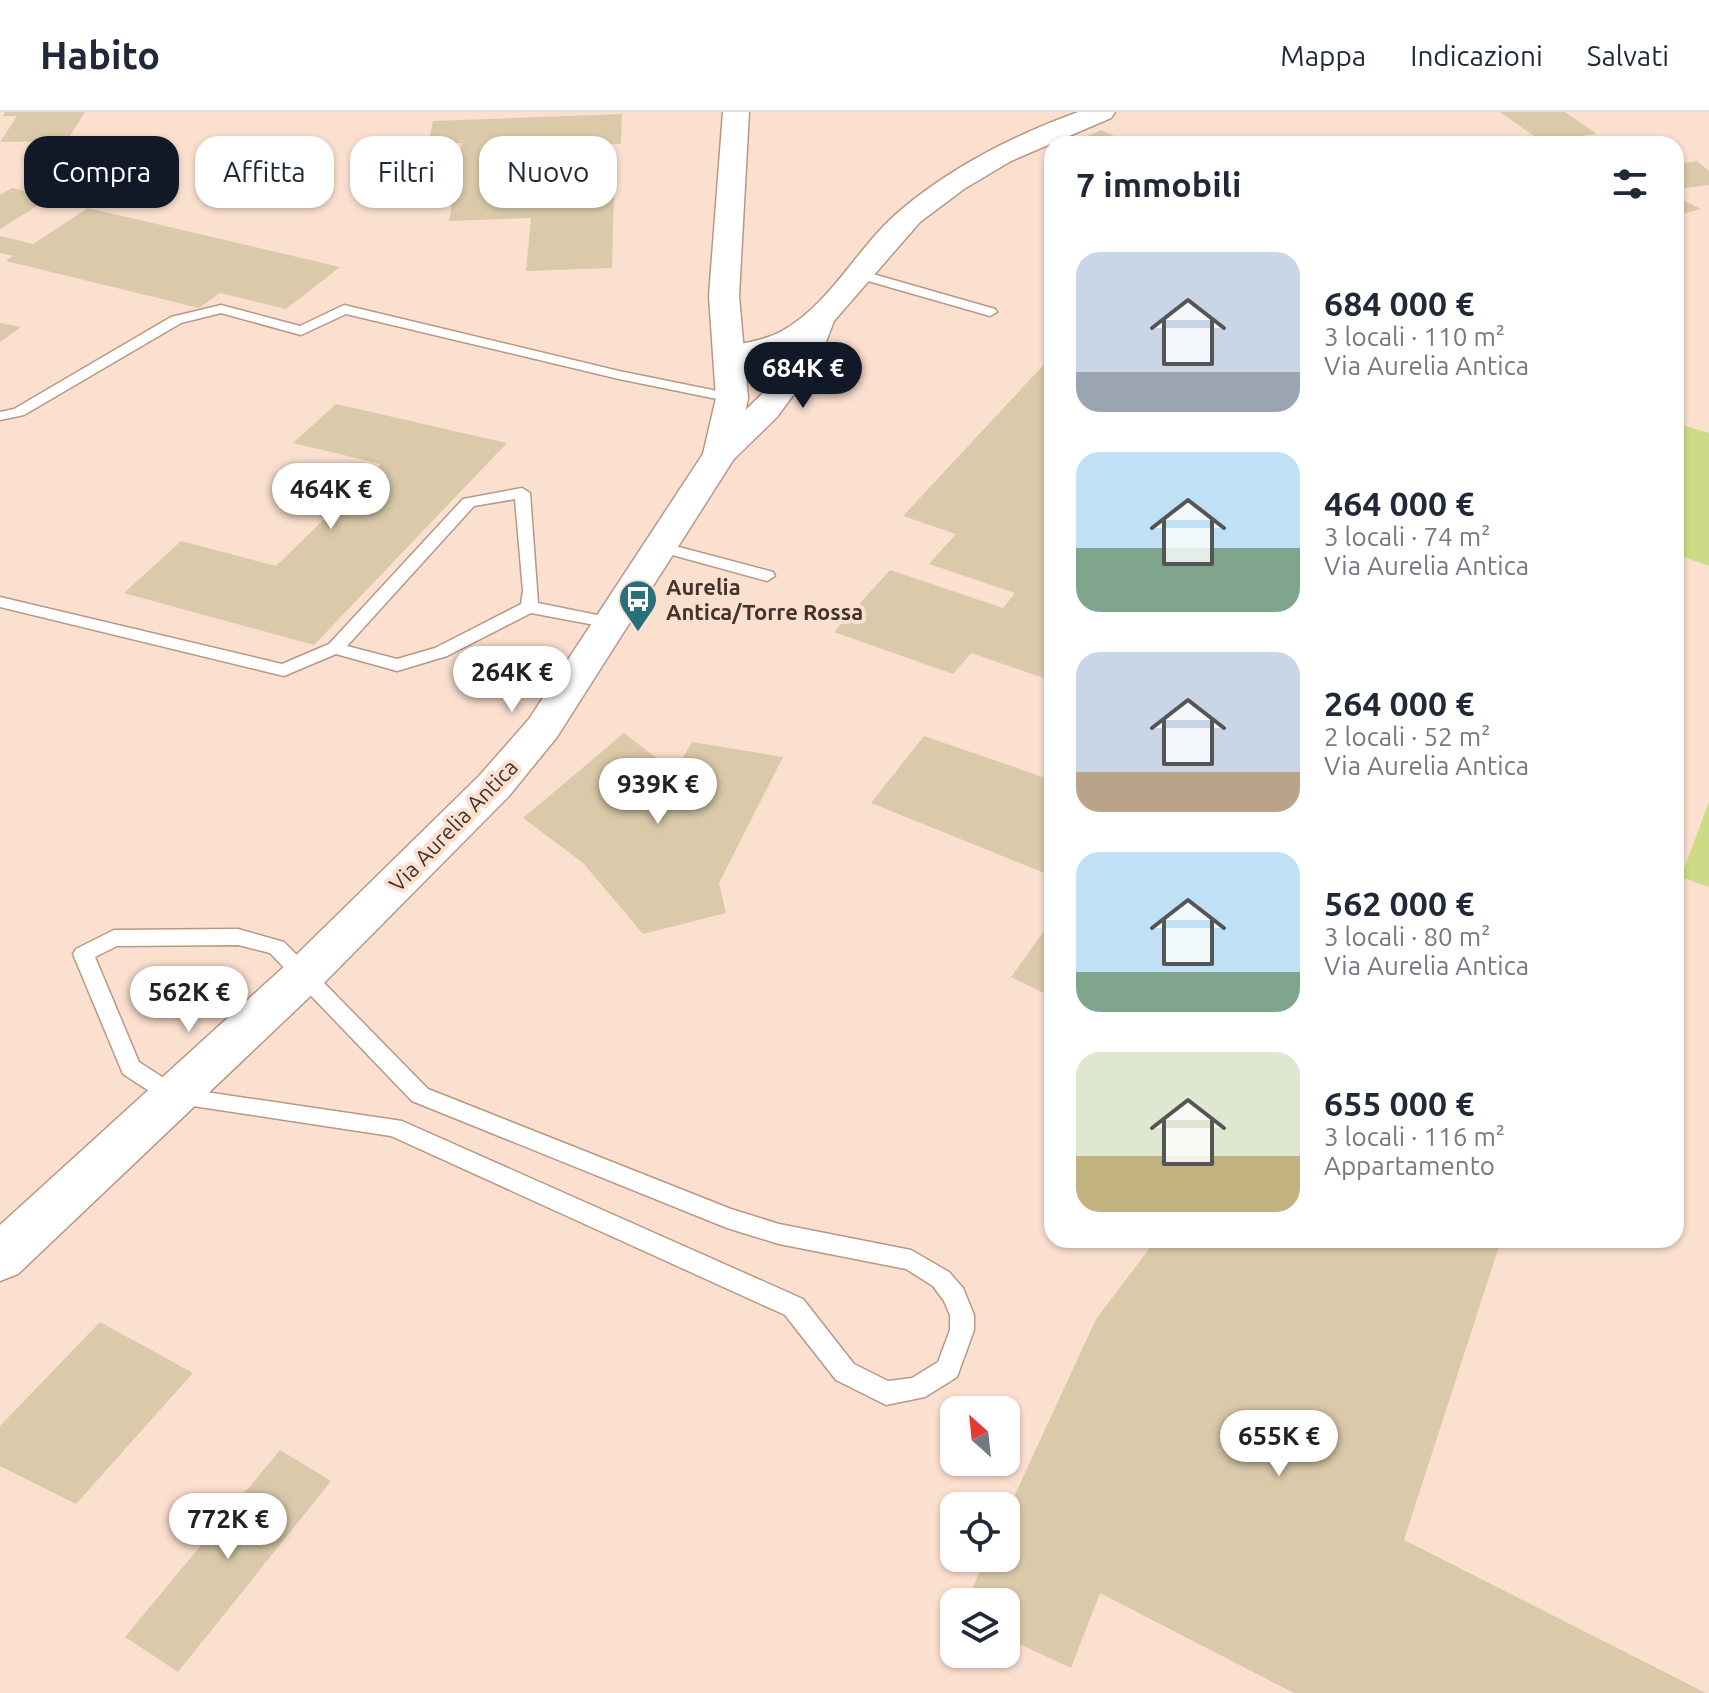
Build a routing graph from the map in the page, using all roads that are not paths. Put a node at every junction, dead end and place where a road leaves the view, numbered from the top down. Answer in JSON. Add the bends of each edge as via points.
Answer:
{"nodes":[{"id":1,"x":736,"y":112,"type":"edge"},
{"id":2,"x":1102,"y":112,"type":"edge"},
{"id":3,"x":1045,"y":136,"type":"edge"},
{"id":4,"x":1044,"y":137,"type":"edge"},
{"id":5,"x":859,"y":274,"type":"junction"},
{"id":6,"x":990,"y":312,"type":"dead end"},
{"id":7,"x":820,"y":322,"type":"junction"},
{"id":8,"x":729,"y":355,"type":"junction"},
{"id":9,"x":732,"y":398,"type":"junction"},
{"id":10,"x":0,"y":416,"type":"edge"},
{"id":11,"x":720,"y":454,"type":"junction"},
{"id":12,"x":660,"y":547,"type":"junction"},
{"id":13,"x":767,"y":576,"type":"dead end"},
{"id":14,"x":0,"y":602,"type":"edge"},
{"id":15,"x":529,"y":607,"type":"junction"},
{"id":16,"x":611,"y":623,"type":"junction"},
{"id":17,"x":335,"y":648,"type":"junction"},
{"id":18,"x":304,"y":975,"type":"junction"},
{"id":19,"x":174,"y":1096,"type":"junction"},
{"id":20,"x":0,"y":1258,"type":"edge"}],
"edges":[{"from":1,"to":8,"type":"main road","via":[[724,296]]},
{"from":2,"to":3,"type":"main road","name":"Via Aurelia Antica"},
{"from":4,"to":5,"type":"main road","name":"Via Aurelia Antica","via":[[952,185],[908,218]]},
{"from":5,"to":6,"type":"lane"},
{"from":5,"to":7,"type":"main road","name":"Via Aurelia Antica"},
{"from":7,"to":8,"type":"main road","name":"Via Aurelia Antica","via":[[768,350]]},
{"from":7,"to":11,"type":"main road","name":"Via Aurelia Antica","via":[[783,390]]},
{"from":8,"to":9,"type":"main road"},
{"from":9,"to":10,"type":"lane","via":[[344,309],[301,331],[221,309],[176,320],[19,412]]},
{"from":9,"to":11,"type":"main road"},
{"from":11,"to":12,"type":"main road","name":"Via Aurelia Antica"},
{"from":12,"to":13,"type":"lane"},
{"from":12,"to":16,"type":"main road","name":"Via Aurelia Antica"},
{"from":14,"to":17,"type":"lane","via":[[284,670]]},
{"from":15,"to":16,"type":"lane"},
{"from":15,"to":17,"type":"lane","via":[[441,652],[397,665]]},
{"from":15,"to":17,"type":"lane","via":[[522,493],[469,502]]},
{"from":16,"to":18,"type":"main road","name":"Via Aurelia Antica","via":[[520,756]]},
{"from":18,"to":19,"type":"main road","name":"Via Aurelia Antica"},
{"from":18,"to":19,"type":"lane","via":[[277,947],[238,937],[114,938],[83,954],[131,1068]]},
{"from":18,"to":19,"type":"lane","via":[[420,1095],[727,1218],[792,1237],[911,1260],[927,1269],[954,1295],[962,1315],[948,1369],[902,1392],[886,1393],[864,1384],[820,1345],[794,1307],[394,1127]]},
{"from":19,"to":20,"type":"main road","name":"Via Aurelia Antica"}]}
